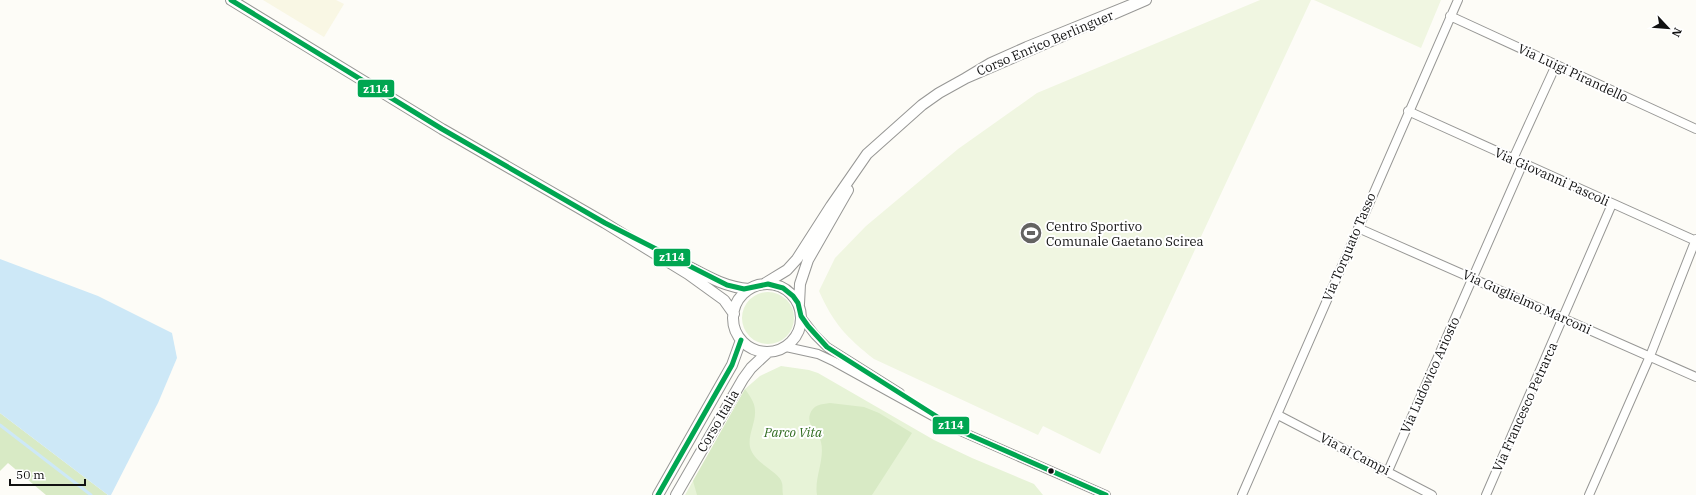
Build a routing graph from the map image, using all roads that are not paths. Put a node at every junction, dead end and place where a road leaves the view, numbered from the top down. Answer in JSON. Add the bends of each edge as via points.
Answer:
{"nodes":[{"id":1,"x":231,"y":0,"type":"edge"},
{"id":2,"x":1142,"y":0,"type":"edge"},
{"id":3,"x":1146,"y":0,"type":"edge"},
{"id":4,"x":1458,"y":0,"type":"edge"},
{"id":5,"x":1450,"y":16,"type":"junction"},
{"id":6,"x":1556,"y":65,"type":"junction"},
{"id":7,"x":966,"y":78,"type":"junction"},
{"id":8,"x":1408,"y":111,"type":"junction"},
{"id":9,"x":1696,"y":129,"type":"edge"},
{"id":10,"x":886,"y":137,"type":"junction"},
{"id":11,"x":1513,"y":159,"type":"junction"},
{"id":12,"x":1523,"y":163,"type":"junction"},
{"id":13,"x":1612,"y":204,"type":"junction"},
{"id":14,"x":606,"y":223,"type":"junction"},
{"id":15,"x":1358,"y":228,"type":"junction"},
{"id":16,"x":1696,"y":240,"type":"edge"},
{"id":17,"x":1472,"y":278,"type":"junction"},
{"id":18,"x":764,"y":284,"type":"junction"},
{"id":19,"x":749,"y":289,"type":"junction"},
{"id":20,"x":798,"y":304,"type":"junction"},
{"id":21,"x":734,"y":314,"type":"junction"},
{"id":22,"x":801,"y":317,"type":"junction"},
{"id":23,"x":1564,"y":319,"type":"junction"},
{"id":24,"x":741,"y":340,"type":"junction"},
{"id":25,"x":786,"y":347,"type":"junction"},
{"id":26,"x":767,"y":352,"type":"junction"},
{"id":27,"x":1650,"y":356,"type":"junction"},
{"id":28,"x":1696,"y":377,"type":"edge"},
{"id":29,"x":1278,"y":415,"type":"junction"},
{"id":30,"x":958,"y":430,"type":"junction"},
{"id":31,"x":1388,"y":471,"type":"junction"},
{"id":32,"x":658,"y":495,"type":"edge"},
{"id":33,"x":676,"y":495,"type":"edge"},
{"id":34,"x":1106,"y":495,"type":"edge"},
{"id":35,"x":1242,"y":495,"type":"edge"},
{"id":36,"x":1432,"y":495,"type":"edge"},
{"id":37,"x":1486,"y":495,"type":"edge"},
{"id":38,"x":1589,"y":495,"type":"edge"}],
"edges":[{"from":1,"to":14,"type":"street","via":[[442,129]]},
{"from":2,"to":7,"type":"street","name":"Corso Enrico Berlinguer","via":[[1027,47]]},
{"from":3,"to":7,"type":"street","name":"Corso Enrico Berlinguer"},
{"from":4,"to":5,"type":"street","name":"Via Torquato Tasso"},
{"from":5,"to":6,"type":"street","name":"Via Luigi Pirandello"},
{"from":5,"to":8,"type":"street","name":"Via Torquato Tasso"},
{"from":6,"to":9,"type":"street","name":"Via Luigi Pirandello"},
{"from":6,"to":11,"type":"street"},
{"from":7,"to":10,"type":"street","name":"Corso Enrico Berlinguer","via":[[922,105]]},
{"from":8,"to":11,"type":"street","name":"Via Giovanni Pascoli"},
{"from":8,"to":15,"type":"street","name":"Via Torquato Tasso"},
{"from":10,"to":18,"type":"street","name":"Corso Enrico Berlinguer","via":[[867,154],[853,173],[797,259],[787,270]]},
{"from":10,"to":20,"type":"street","name":"Corso Enrico Berlinguer","via":[[854,181],[808,260],[800,284]]},
{"from":11,"to":12,"type":"street","name":"Via Giovanni Pascoli"},
{"from":12,"to":13,"type":"street","name":"Via Giovanni Pascoli"},
{"from":12,"to":17,"type":"street","name":"Via Ludovico Ariosto"},
{"from":13,"to":16,"type":"street","name":"Via Giovanni Pascoli"},
{"from":13,"to":23,"type":"street","name":"Via Francesco Petrarca"},
{"from":14,"to":19,"type":"street","via":[[720,282],[734,288]]},
{"from":14,"to":21,"type":"street","via":[[710,289],[724,300]]},
{"from":15,"to":17,"type":"street","name":"Via Guglielmo Marconi"},
{"from":15,"to":29,"type":"street","name":"Via Torquato Tasso"},
{"from":16,"to":27,"type":"street"},
{"from":17,"to":23,"type":"street","name":"Via Guglielmo Marconi"},
{"from":17,"to":31,"type":"street","name":"Via Ludovico Ariosto"},
{"from":18,"to":19,"type":"street"},
{"from":18,"to":20,"type":"street","via":[[785,288]]},
{"from":19,"to":21,"type":"street","via":[[740,298]]},
{"from":20,"to":22,"type":"street"},
{"from":21,"to":24,"type":"street","via":[[736,332]]},
{"from":22,"to":25,"type":"street","via":[[798,333]]},
{"from":22,"to":30,"type":"street","via":[[815,336],[827,346]]},
{"from":23,"to":27,"type":"street","name":"Via Guglielmo Marconi"},
{"from":23,"to":37,"type":"street","name":"Via Francesco Petrarca"},
{"from":24,"to":26,"type":"street","via":[[756,350]]},
{"from":24,"to":32,"type":"street","name":"Corso Italia","via":[[732,365]]},
{"from":25,"to":26,"type":"street"},
{"from":25,"to":30,"type":"street","via":[[818,354],[835,362]]},
{"from":26,"to":33,"type":"street","name":"Corso Italia","via":[[743,378]]},
{"from":27,"to":28,"type":"street","name":"Via Guglielmo Marconi"},
{"from":27,"to":38,"type":"street"},
{"from":29,"to":31,"type":"street","name":"Via ai Campi"},
{"from":29,"to":35,"type":"street","name":"Via Torquato Tasso"},
{"from":30,"to":34,"type":"street"},
{"from":31,"to":36,"type":"street","name":"Via ai Campi"}]}
